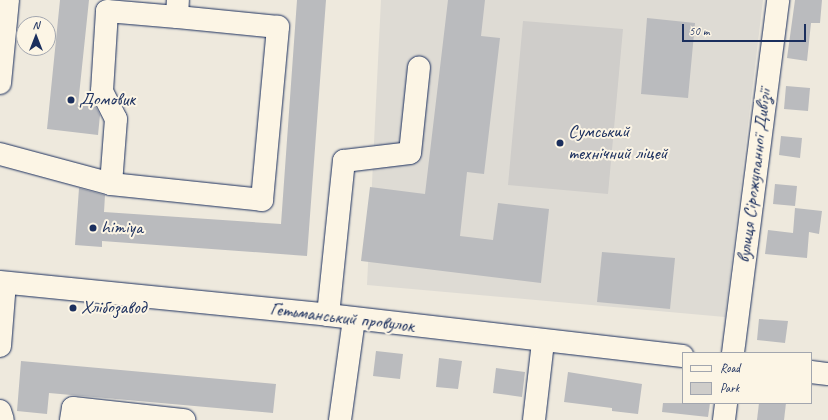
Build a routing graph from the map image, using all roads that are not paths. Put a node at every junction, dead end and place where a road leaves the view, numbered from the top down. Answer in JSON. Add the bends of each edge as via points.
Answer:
{"nodes":[{"id":1,"x":8,"y":0,"type":"edge"},
{"id":2,"x":778,"y":0,"type":"edge"},
{"id":3,"x":177,"y":9,"type":"edge"},
{"id":4,"x":419,"y":67,"type":"dead end"},
{"id":5,"x":0,"y":83,"type":"edge"},
{"id":6,"x":0,"y":154,"type":"edge"},
{"id":7,"x":111,"y":184,"type":"junction"},
{"id":8,"x":2,"y":282,"type":"edge"},
{"id":9,"x":328,"y":315,"type":"junction"},
{"id":10,"x":354,"y":318,"type":"junction"},
{"id":11,"x":543,"y":342,"type":"junction"},
{"id":12,"x":0,"y":346,"type":"edge"},
{"id":13,"x":733,"y":352,"type":"edge"},
{"id":14,"x":682,"y":356,"type":"edge"},
{"id":15,"x":812,"y":372,"type":"edge"},
{"id":16,"x":828,"y":374,"type":"edge"},
{"id":17,"x":726,"y":404,"type":"edge"},
{"id":18,"x":0,"y":412,"type":"edge"},
{"id":19,"x":3,"y":420,"type":"edge"},
{"id":20,"x":71,"y":420,"type":"edge"},
{"id":21,"x":184,"y":420,"type":"edge"},
{"id":22,"x":340,"y":420,"type":"edge"},
{"id":23,"x":534,"y":420,"type":"edge"},
{"id":24,"x":724,"y":420,"type":"edge"}],
"edges":[{"from":1,"to":5,"type":"street"},
{"from":2,"to":13,"type":"street","name":"вулиця Сірожупанної Дивізії"},
{"from":3,"to":7,"type":"street","via":[[107,11],[102,91],[116,119]]},
{"from":3,"to":7,"type":"street","via":[[278,27],[262,200]]},
{"from":4,"to":9,"type":"street","via":[[410,152],[344,161]]},
{"from":6,"to":7,"type":"street"},
{"from":8,"to":9,"type":"street","name":"Гетьманський провулок"},
{"from":8,"to":12,"type":"street"},
{"from":9,"to":10,"type":"street","name":"Гетьманський провулок"},
{"from":10,"to":11,"type":"street","name":"Гетьманський провулок"},
{"from":10,"to":22,"type":"street"},
{"from":11,"to":14,"type":"street","name":"Гетьманський провулок"},
{"from":11,"to":23,"type":"street"},
{"from":15,"to":16,"type":"street"},
{"from":17,"to":24,"type":"street"},
{"from":18,"to":19,"type":"street"},
{"from":20,"to":21,"type":"street","via":[[73,408]]}]}
